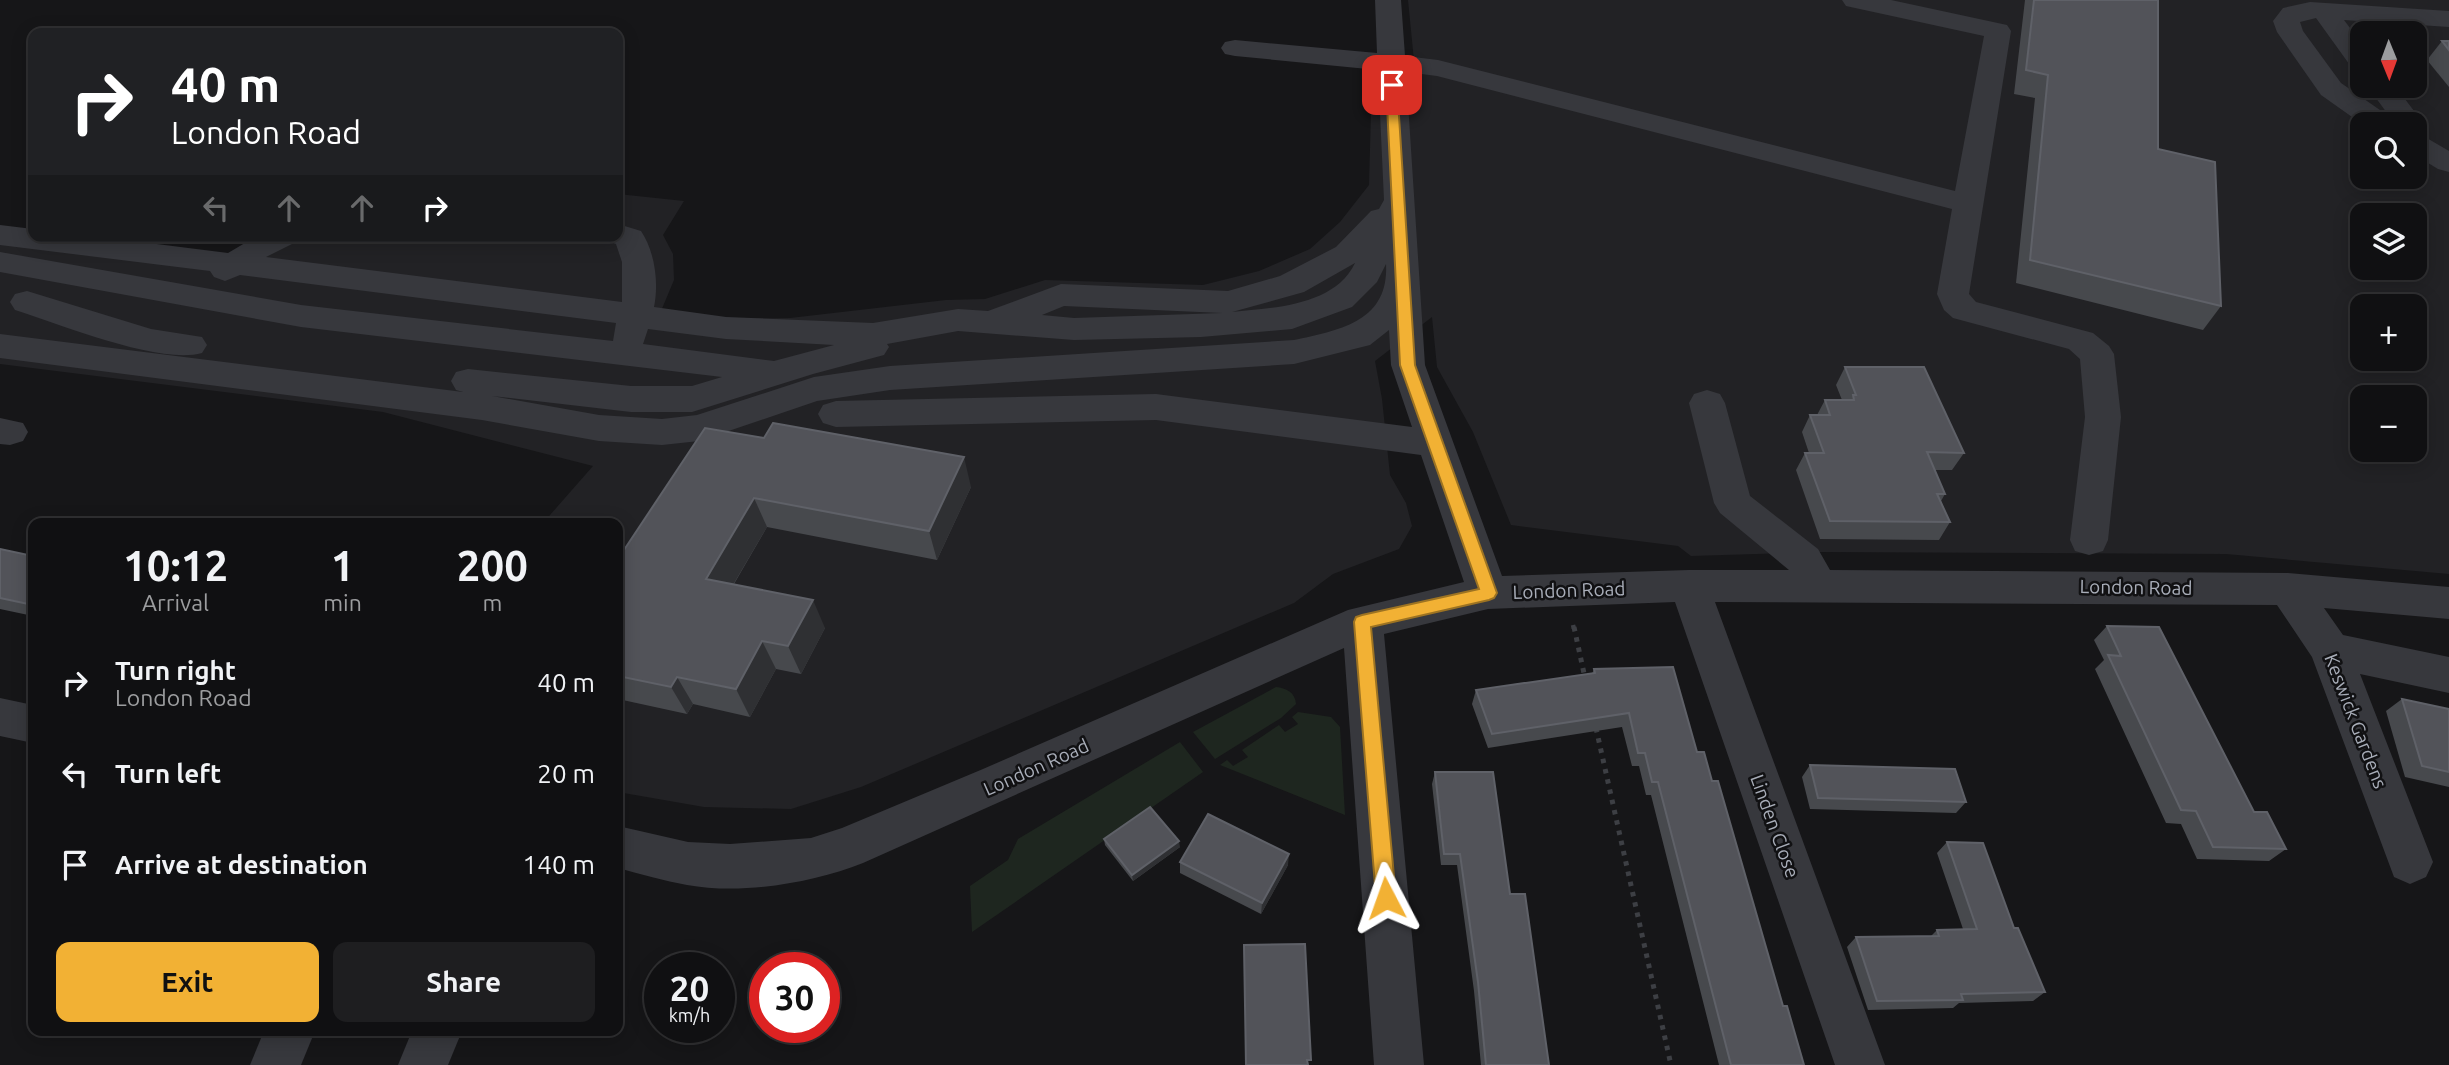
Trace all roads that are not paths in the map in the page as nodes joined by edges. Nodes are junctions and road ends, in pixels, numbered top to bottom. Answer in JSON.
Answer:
{"nodes":[{"id":1,"x":1388,"y":0,"type":"edge"},
{"id":2,"x":1855,"y":0,"type":"edge"},
{"id":3,"x":2312,"y":11,"type":"junction"},
{"id":4,"x":2443,"y":25,"type":"edge"},
{"id":5,"x":2350,"y":50,"type":"edge"},
{"id":6,"x":1390,"y":55,"type":"junction"},
{"id":7,"x":2390,"y":98,"type":"edge"},
{"id":8,"x":2375,"y":112,"type":"edge"},
{"id":9,"x":2401,"y":112,"type":"edge"},
{"id":10,"x":1398,"y":202,"type":"junction"},
{"id":11,"x":1968,"y":204,"type":"junction"},
{"id":12,"x":0,"y":235,"type":"edge"},
{"id":13,"x":623,"y":235,"type":"edge"},
{"id":14,"x":28,"y":239,"type":"edge"},
{"id":15,"x":54,"y":242,"type":"edge"},
{"id":16,"x":273,"y":242,"type":"edge"},
{"id":17,"x":0,"y":262,"type":"edge"},
{"id":18,"x":228,"y":268,"type":"junction"},
{"id":19,"x":1403,"y":282,"type":"junction"},
{"id":20,"x":178,"y":295,"type":"junction"},
{"id":21,"x":9,"y":306,"type":"edge"},
{"id":22,"x":134,"y":314,"type":"junction"},
{"id":23,"x":974,"y":321,"type":"junction"},
{"id":24,"x":92,"y":322,"type":"junction"},
{"id":25,"x":0,"y":346,"type":"edge"},
{"id":26,"x":848,"y":353,"type":"junction"},
{"id":27,"x":636,"y":355,"type":"junction"},
{"id":28,"x":781,"y":385,"type":"junction"},
{"id":29,"x":1707,"y":403,"type":"dead end"},
{"id":30,"x":836,"y":414,"type":"dead end"},
{"id":31,"x":1436,"y":443,"type":"junction"},
{"id":32,"x":2089,"y":540,"type":"dead end"},
{"id":33,"x":1689,"y":586,"type":"junction"},
{"id":34,"x":1819,"y":586,"type":"junction"},
{"id":35,"x":2288,"y":589,"type":"junction"},
{"id":36,"x":1489,"y":593,"type":"junction"},
{"id":37,"x":2449,"y":603,"type":"edge"},
{"id":38,"x":1362,"y":622,"type":"junction"},
{"id":39,"x":2330,"y":650,"type":"junction"},
{"id":40,"x":2449,"y":675,"type":"edge"},
{"id":41,"x":0,"y":717,"type":"edge"},
{"id":42,"x":28,"y":723,"type":"edge"},
{"id":43,"x":623,"y":848,"type":"edge"},
{"id":44,"x":2410,"y":862,"type":"dead end"},
{"id":45,"x":288,"y":1036,"type":"edge"},
{"id":46,"x":435,"y":1036,"type":"edge"},
{"id":47,"x":275,"y":1065,"type":"edge"},
{"id":48,"x":424,"y":1065,"type":"edge"},
{"id":49,"x":1399,"y":1065,"type":"edge"},
{"id":50,"x":1860,"y":1065,"type":"edge"}],
"edges":[{"from":1,"to":6,"type":"street"},
{"from":2,"to":11,"type":"street"},
{"from":3,"to":4,"type":"street"},
{"from":3,"to":5,"type":"street"},
{"from":3,"to":8,"type":"street"},
{"from":6,"to":10,"type":"street"},
{"from":6,"to":11,"type":"street"},
{"from":7,"to":9,"type":"street"},
{"from":10,"to":19,"type":"street"},
{"from":10,"to":23,"type":"street"},
{"from":11,"to":32,"type":"street"},
{"from":12,"to":14,"type":"street"},
{"from":13,"to":27,"type":"street"},
{"from":15,"to":18,"type":"street"},
{"from":16,"to":18,"type":"street"},
{"from":17,"to":20,"type":"street"},
{"from":18,"to":20,"type":"street"},
{"from":18,"to":27,"type":"street"},
{"from":19,"to":28,"type":"street"},
{"from":19,"to":31,"type":"street"},
{"from":20,"to":22,"type":"street"},
{"from":20,"to":27,"type":"street"},
{"from":21,"to":22,"type":"street"},
{"from":21,"to":24,"type":"street"},
{"from":22,"to":24,"type":"street"},
{"from":22,"to":27,"type":"street"},
{"from":23,"to":26,"type":"street"},
{"from":23,"to":27,"type":"street"},
{"from":24,"to":27,"type":"street"},
{"from":25,"to":28,"type":"street"},
{"from":26,"to":27,"type":"street"},
{"from":26,"to":28,"type":"street"},
{"from":27,"to":28,"type":"street"},
{"from":27,"to":28,"type":"street"},
{"from":27,"to":28,"type":"street"},
{"from":29,"to":34,"type":"street"},
{"from":30,"to":31,"type":"street"},
{"from":31,"to":36,"type":"street"},
{"from":33,"to":34,"type":"street","name":"London Road"},
{"from":33,"to":36,"type":"street","name":"London Road"},
{"from":33,"to":50,"type":"street","name":"Linden Close"},
{"from":34,"to":35,"type":"street","name":"London Road"},
{"from":35,"to":37,"type":"street","name":"London Road"},
{"from":35,"to":39,"type":"street","name":"Keswick Gardens"},
{"from":36,"to":38,"type":"street","name":"London Road"},
{"from":38,"to":43,"type":"street","name":"London Road"},
{"from":38,"to":49,"type":"street"},
{"from":39,"to":40,"type":"street"},
{"from":39,"to":44,"type":"street","name":"Keswick Gardens"},
{"from":41,"to":42,"type":"street"},
{"from":45,"to":47,"type":"street"},
{"from":46,"to":48,"type":"street"}]}
